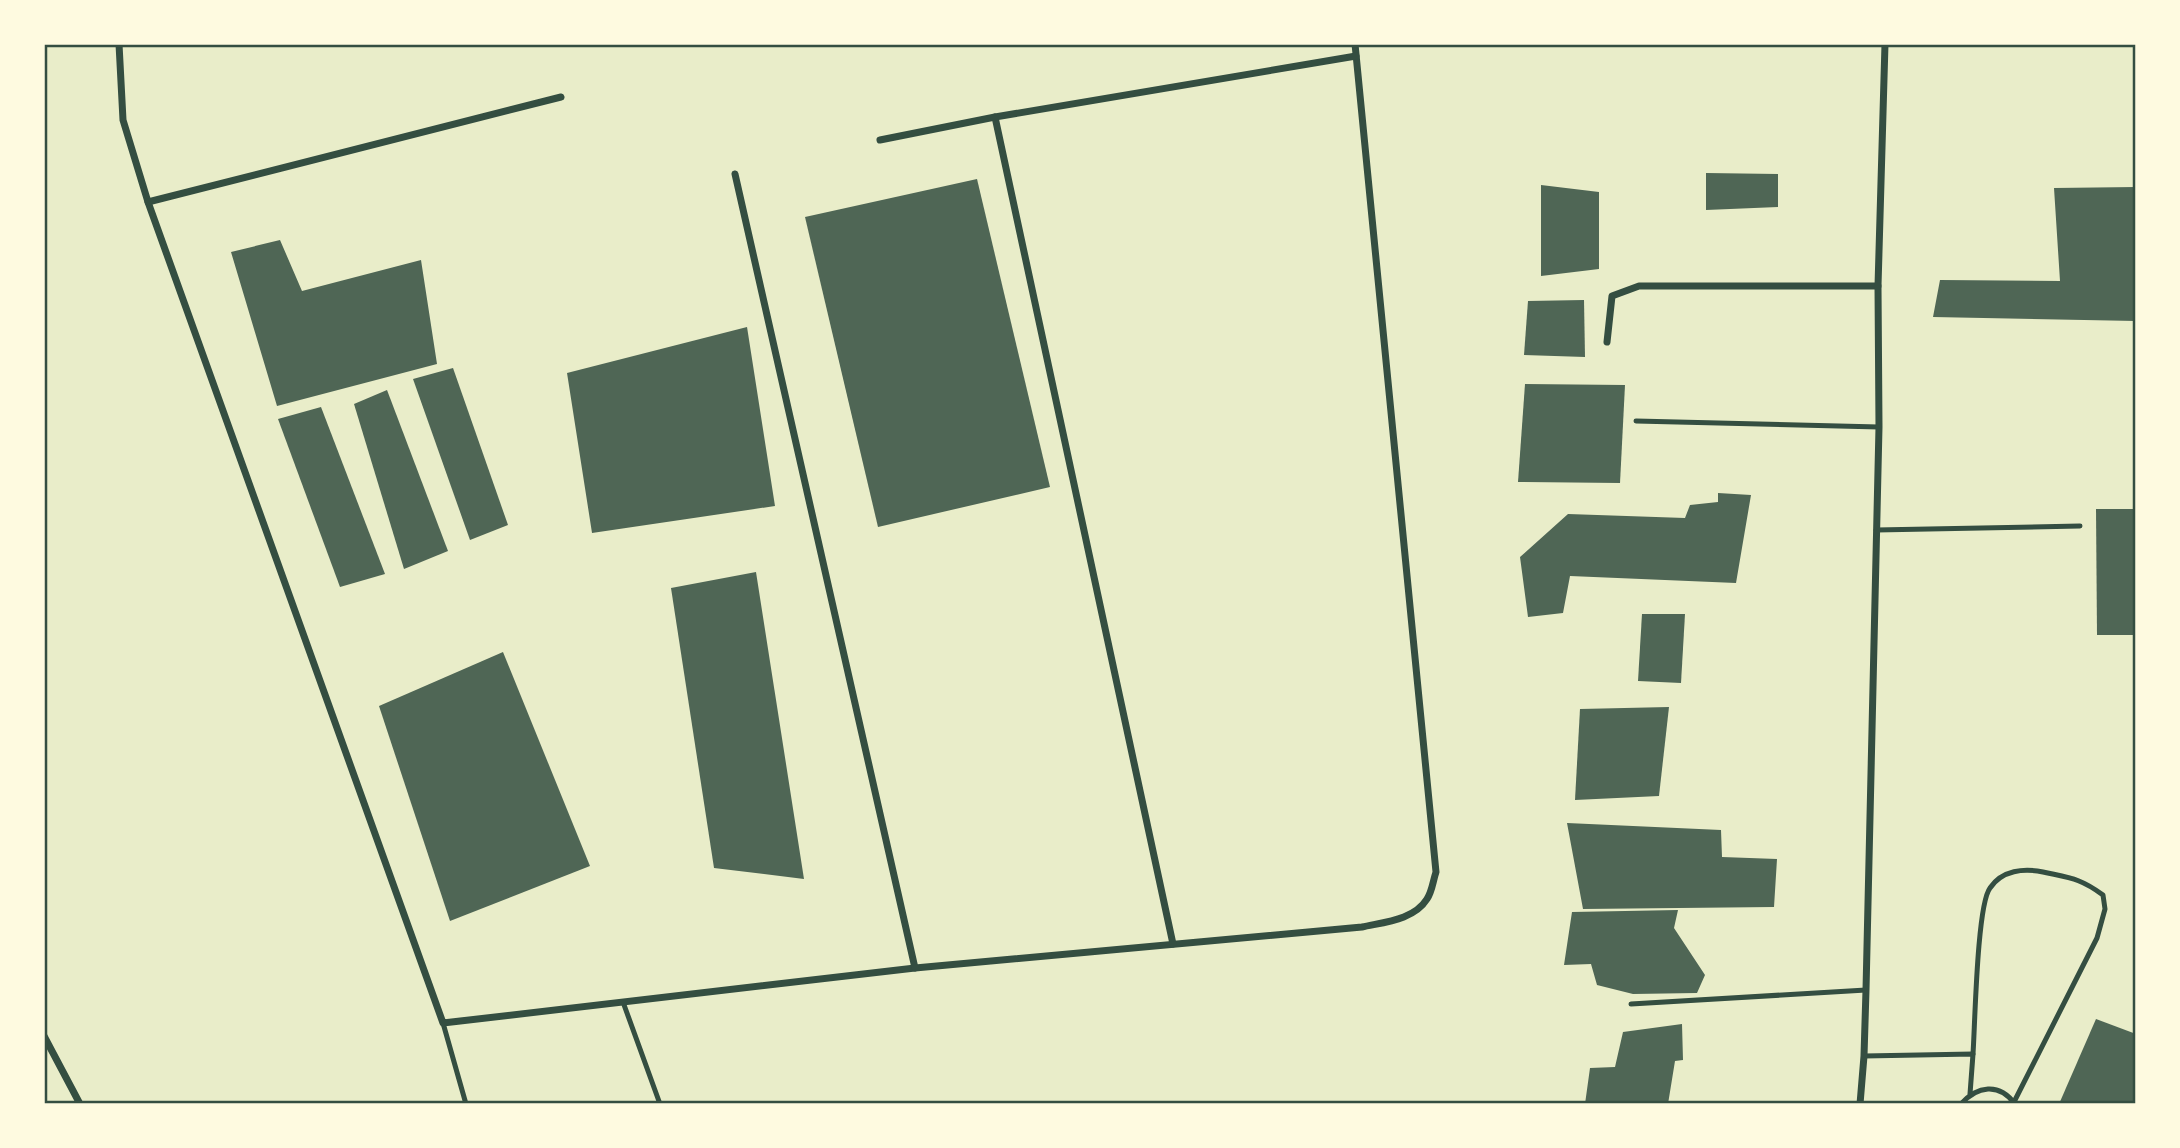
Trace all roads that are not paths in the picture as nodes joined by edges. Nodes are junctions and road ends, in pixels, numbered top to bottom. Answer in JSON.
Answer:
{"nodes":[{"id":1,"x":119,"y":44,"type":"edge"},
{"id":2,"x":1355,"y":44,"type":"edge"},
{"id":3,"x":1885,"y":44,"type":"edge"},
{"id":4,"x":1356,"y":56,"type":"junction"},
{"id":5,"x":561,"y":97,"type":"dead end"},
{"id":6,"x":995,"y":117,"type":"junction"},
{"id":7,"x":880,"y":140,"type":"dead end"},
{"id":8,"x":735,"y":174,"type":"dead end"},
{"id":9,"x":148,"y":202,"type":"junction"},
{"id":10,"x":1878,"y":286,"type":"junction"},
{"id":11,"x":1607,"y":342,"type":"dead end"},
{"id":12,"x":1636,"y":421,"type":"dead end"},
{"id":13,"x":1879,"y":427,"type":"junction"},
{"id":14,"x":2080,"y":526,"type":"dead end"},
{"id":15,"x":1876,"y":530,"type":"junction"},
{"id":16,"x":1173,"y":944,"type":"junction"},
{"id":17,"x":915,"y":968,"type":"junction"},
{"id":18,"x":1866,"y":990,"type":"junction"},
{"id":19,"x":623,"y":1002,"type":"junction"},
{"id":20,"x":1631,"y":1004,"type":"dead end"},
{"id":21,"x":443,"y":1023,"type":"junction"},
{"id":22,"x":44,"y":1036,"type":"edge"},
{"id":23,"x":1973,"y":1054,"type":"junction"},
{"id":24,"x":1864,"y":1056,"type":"junction"},
{"id":25,"x":1970,"y":1094,"type":"junction"},
{"id":26,"x":2014,"y":1103,"type":"edge"},
{"id":27,"x":80,"y":1104,"type":"edge"},
{"id":28,"x":466,"y":1104,"type":"edge"},
{"id":29,"x":660,"y":1104,"type":"edge"},
{"id":30,"x":1860,"y":1104,"type":"edge"},
{"id":31,"x":1961,"y":1104,"type":"edge"}],
"edges":[{"from":1,"to":9,"type":"street"},
{"from":2,"to":4,"type":"street"},
{"from":3,"to":10,"type":"street"},
{"from":4,"to":6,"type":"street"},
{"from":4,"to":16,"type":"street"},
{"from":5,"to":9,"type":"street"},
{"from":6,"to":7,"type":"street"},
{"from":6,"to":16,"type":"street"},
{"from":8,"to":17,"type":"street"},
{"from":9,"to":21,"type":"street"},
{"from":10,"to":11,"type":"street"},
{"from":10,"to":13,"type":"street"},
{"from":12,"to":13,"type":"lane"},
{"from":13,"to":15,"type":"street"},
{"from":14,"to":15,"type":"lane"},
{"from":15,"to":18,"type":"street"},
{"from":16,"to":17,"type":"street"},
{"from":17,"to":19,"type":"street"},
{"from":18,"to":20,"type":"lane"},
{"from":18,"to":24,"type":"street"},
{"from":19,"to":21,"type":"street"},
{"from":19,"to":29,"type":"lane"},
{"from":21,"to":28,"type":"lane"},
{"from":22,"to":27,"type":"street"},
{"from":23,"to":24,"type":"lane"},
{"from":23,"to":25,"type":"lane"},
{"from":23,"to":26,"type":"lane"},
{"from":24,"to":30,"type":"street"},
{"from":25,"to":26,"type":"lane"},
{"from":25,"to":31,"type":"lane"}]}
